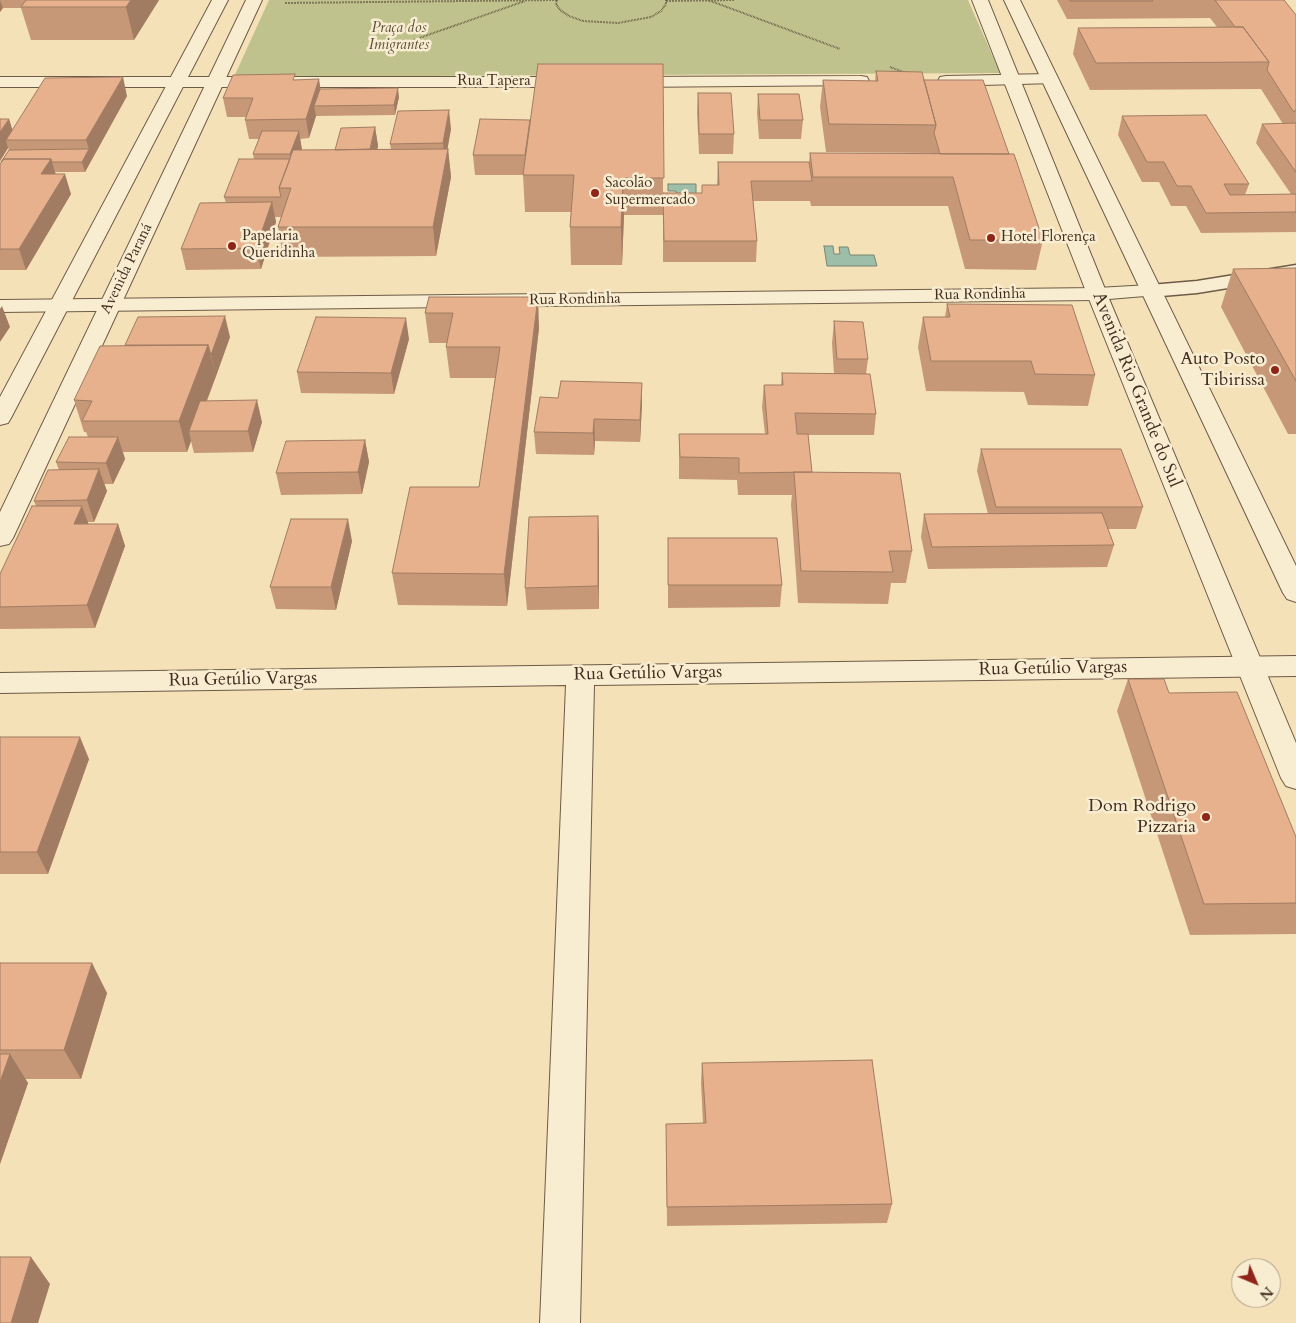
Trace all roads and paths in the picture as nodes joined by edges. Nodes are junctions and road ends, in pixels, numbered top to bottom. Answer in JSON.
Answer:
{"nodes":[{"id":1,"x":220,"y":0,"type":"edge"},
{"id":2,"x":528,"y":0,"type":"edge"},
{"id":3,"x":557,"y":0,"type":"edge"},
{"id":4,"x":666,"y":0,"type":"edge"},
{"id":5,"x":708,"y":0,"type":"edge"},
{"id":6,"x":734,"y":0,"type":"edge"},
{"id":7,"x":980,"y":0,"type":"edge"},
{"id":8,"x":1012,"y":0,"type":"edge"},
{"id":9,"x":253,"y":2,"type":"edge"},
{"id":10,"x":845,"y":51,"type":"dead end"},
{"id":11,"x":379,"y":53,"type":"dead end"},
{"id":12,"x":888,"y":67,"type":"dead end"},
{"id":13,"x":1049,"y":79,"type":"junction"},
{"id":14,"x":1013,"y":80,"type":"junction"},
{"id":15,"x":874,"y":81,"type":"edge"},
{"id":16,"x":931,"y":81,"type":"joint"},
{"id":17,"x":0,"y":82,"type":"edge"},
{"id":18,"x":176,"y":82,"type":"junction"},
{"id":19,"x":216,"y":82,"type":"junction"},
{"id":20,"x":590,"y":82,"type":"edge"},
{"id":21,"x":610,"y":82,"type":"edge"},
{"id":22,"x":1296,"y":271,"type":"edge"},
{"id":23,"x":1150,"y":291,"type":"junction"},
{"id":24,"x":1097,"y":294,"type":"junction"},
{"id":25,"x":59,"y":305,"type":"junction"},
{"id":26,"x":109,"y":305,"type":"junction"},
{"id":27,"x":0,"y":306,"type":"edge"},
{"id":28,"x":0,"y":418,"type":"edge"},
{"id":29,"x":0,"y":538,"type":"edge"},
{"id":30,"x":1296,"y":593,"type":"edge"},
{"id":31,"x":1296,"y":666,"type":"edge"},
{"id":32,"x":1249,"y":667,"type":"junction"},
{"id":33,"x":580,"y":675,"type":"junction"},
{"id":34,"x":0,"y":683,"type":"edge"},
{"id":35,"x":1296,"y":778,"type":"edge"},
{"id":36,"x":560,"y":1323,"type":"edge"}],
"edges":[{"from":1,"to":18,"type":"street"},
{"from":2,"to":3,"type":"path"},
{"from":2,"to":9,"type":"path"},
{"from":2,"to":11,"type":"path"},
{"from":3,"to":4,"type":"path"},
{"from":4,"to":5,"type":"path"},
{"from":5,"to":6,"type":"path"},
{"from":5,"to":10,"type":"path"},
{"from":7,"to":14,"type":"street","name":"Avenida Rio Grande do Sul"},
{"from":8,"to":13,"type":"street"},
{"from":9,"to":19,"type":"street","name":"Avenida Paraná"},
{"from":12,"to":16,"type":"path"},
{"from":13,"to":14,"type":"street"},
{"from":13,"to":23,"type":"street"},
{"from":14,"to":16,"type":"street"},
{"from":14,"to":24,"type":"street","name":"Avenida Rio Grande do Sul"},
{"from":15,"to":21,"type":"street"},
{"from":17,"to":18,"type":"street","name":"Rua Tapera"},
{"from":18,"to":19,"type":"street","name":"Rua Tapera"},
{"from":18,"to":25,"type":"street"},
{"from":19,"to":20,"type":"street","name":"Rua Tapera"},
{"from":19,"to":26,"type":"street","name":"Avenida Paraná"},
{"from":22,"to":23,"type":"lane"},
{"from":23,"to":24,"type":"street","name":"Rua Rondinha"},
{"from":23,"to":30,"type":"street"},
{"from":24,"to":26,"type":"street","name":"Rua Rondinha"},
{"from":24,"to":32,"type":"street","name":"Avenida Rio Grande do Sul"},
{"from":25,"to":26,"type":"street","name":"Rua Rondinha"},
{"from":25,"to":27,"type":"street","name":"Rua Rondinha"},
{"from":25,"to":28,"type":"street"},
{"from":26,"to":29,"type":"street","name":"Avenida Paraná"},
{"from":31,"to":32,"type":"street","name":"Rua Getúlio Vargas"},
{"from":32,"to":33,"type":"street","name":"Rua Getúlio Vargas"},
{"from":32,"to":35,"type":"street","name":"Avenida Rio Grande do Sul"},
{"from":33,"to":34,"type":"street","name":"Rua Getúlio Vargas"},
{"from":33,"to":36,"type":"street"}]}
